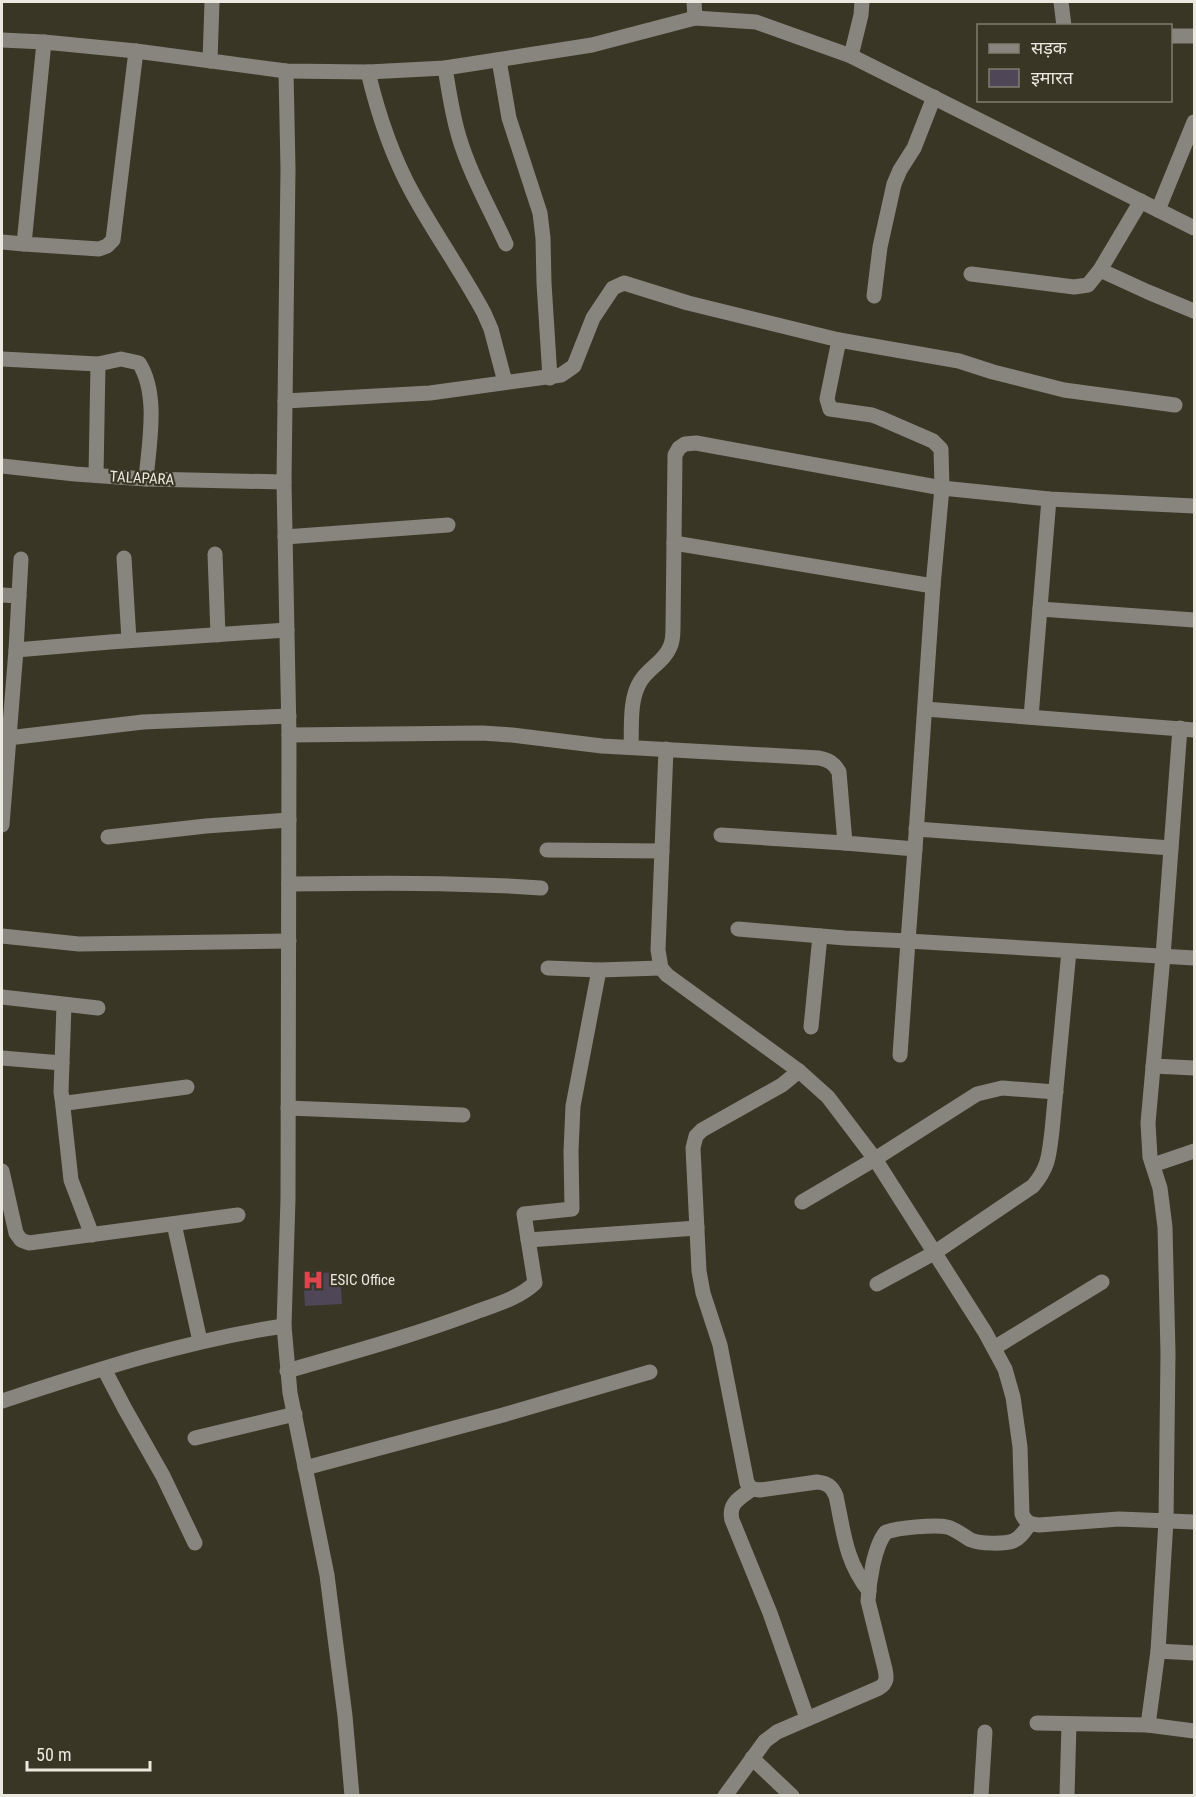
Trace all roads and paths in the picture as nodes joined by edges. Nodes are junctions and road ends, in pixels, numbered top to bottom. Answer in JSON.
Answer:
{"nodes":[{"id":1,"x":212,"y":2,"type":"edge"},
{"id":2,"x":694,"y":2,"type":"edge"},
{"id":3,"x":862,"y":2,"type":"edge"},
{"id":4,"x":1061,"y":2,"type":"edge"},
{"id":5,"x":695,"y":18,"type":"junction"},
{"id":6,"x":1064,"y":24,"type":"edge"},
{"id":7,"x":1172,"y":36,"type":"edge"},
{"id":8,"x":1194,"y":36,"type":"edge"},
{"id":9,"x":2,"y":40,"type":"edge"},
{"id":10,"x":44,"y":42,"type":"junction"},
{"id":11,"x":136,"y":51,"type":"junction"},
{"id":12,"x":850,"y":56,"type":"junction"},
{"id":13,"x":499,"y":60,"type":"junction"},
{"id":14,"x":210,"y":61,"type":"junction"},
{"id":15,"x":445,"y":68,"type":"junction"},
{"id":16,"x":286,"y":70,"type":"junction"},
{"id":17,"x":368,"y":72,"type":"junction"},
{"id":18,"x":933,"y":98,"type":"junction"},
{"id":19,"x":1194,"y":122,"type":"edge"},
{"id":20,"x":1141,"y":201,"type":"junction"},
{"id":21,"x":1158,"y":210,"type":"junction"},
{"id":22,"x":1194,"y":228,"type":"edge"},
{"id":23,"x":2,"y":242,"type":"edge"},
{"id":24,"x":24,"y":244,"type":"junction"},
{"id":25,"x":506,"y":244,"type":"dead end"},
{"id":26,"x":1100,"y":270,"type":"junction"},
{"id":27,"x":971,"y":274,"type":"dead end"},
{"id":28,"x":874,"y":296,"type":"dead end"},
{"id":29,"x":1194,"y":311,"type":"edge"},
{"id":30,"x":839,"y":340,"type":"junction"},
{"id":31,"x":2,"y":359,"type":"edge"},
{"id":32,"x":98,"y":364,"type":"junction"},
{"id":33,"x":550,"y":378,"type":"junction"},
{"id":34,"x":505,"y":382,"type":"junction"},
{"id":35,"x":285,"y":401,"type":"junction"},
{"id":36,"x":1175,"y":405,"type":"dead end"},
{"id":37,"x":2,"y":466,"type":"edge"},
{"id":38,"x":96,"y":475,"type":"junction"},
{"id":39,"x":146,"y":479,"type":"junction"},
{"id":40,"x":284,"y":482,"type":"junction"},
{"id":41,"x":942,"y":488,"type":"junction"},
{"id":42,"x":1049,"y":499,"type":"junction"},
{"id":43,"x":1194,"y":506,"type":"edge"},
{"id":44,"x":448,"y":525,"type":"dead end"},
{"id":45,"x":285,"y":537,"type":"junction"},
{"id":46,"x":674,"y":543,"type":"junction"},
{"id":47,"x":215,"y":554,"type":"dead end"},
{"id":48,"x":124,"y":558,"type":"dead end"},
{"id":49,"x":21,"y":559,"type":"dead end"},
{"id":50,"x":933,"y":586,"type":"junction"},
{"id":51,"x":2,"y":595,"type":"edge"},
{"id":52,"x":19,"y":596,"type":"junction"},
{"id":53,"x":1040,"y":609,"type":"junction"},
{"id":54,"x":1194,"y":620,"type":"edge"},
{"id":55,"x":287,"y":630,"type":"junction"},
{"id":56,"x":218,"y":635,"type":"junction"},
{"id":57,"x":129,"y":640,"type":"junction"},
{"id":58,"x":16,"y":650,"type":"junction"},
{"id":59,"x":925,"y":709,"type":"junction"},
{"id":60,"x":289,"y":716,"type":"junction"},
{"id":61,"x":1031,"y":717,"type":"junction"},
{"id":62,"x":1187,"y":729,"type":"edge"},
{"id":63,"x":289,"y":735,"type":"junction"},
{"id":64,"x":8,"y":738,"type":"junction"},
{"id":65,"x":631,"y":747,"type":"junction"},
{"id":66,"x":666,"y":749,"type":"junction"},
{"id":67,"x":289,"y":820,"type":"junction"},
{"id":68,"x":2,"y":825,"type":"edge"},
{"id":69,"x":916,"y":829,"type":"junction"},
{"id":70,"x":721,"y":835,"type":"dead end"},
{"id":71,"x":108,"y":837,"type":"dead end"},
{"id":72,"x":845,"y":843,"type":"junction"},
{"id":73,"x":1171,"y":848,"type":"junction"},
{"id":74,"x":915,"y":849,"type":"junction"},
{"id":75,"x":547,"y":850,"type":"dead end"},
{"id":76,"x":662,"y":850,"type":"junction"},
{"id":77,"x":289,"y":884,"type":"junction"},
{"id":78,"x":541,"y":888,"type":"dead end"},
{"id":79,"x":738,"y":929,"type":"dead end"},
{"id":80,"x":2,"y":936,"type":"edge"},
{"id":81,"x":820,"y":936,"type":"junction"},
{"id":82,"x":289,"y":941,"type":"junction"},
{"id":83,"x":908,"y":941,"type":"junction"},
{"id":84,"x":1069,"y":951,"type":"junction"},
{"id":85,"x":1163,"y":956,"type":"junction"},
{"id":86,"x":1194,"y":958,"type":"edge"},
{"id":87,"x":548,"y":968,"type":"dead end"},
{"id":88,"x":661,"y":968,"type":"junction"},
{"id":89,"x":599,"y":970,"type":"junction"},
{"id":90,"x":2,"y":997,"type":"edge"},
{"id":91,"x":64,"y":1005,"type":"junction"},
{"id":92,"x":98,"y":1008,"type":"dead end"},
{"id":93,"x":811,"y":1027,"type":"dead end"},
{"id":94,"x":900,"y":1055,"type":"dead end"},
{"id":95,"x":2,"y":1058,"type":"edge"},
{"id":96,"x":62,"y":1063,"type":"junction"},
{"id":97,"x":1154,"y":1066,"type":"junction"},
{"id":98,"x":1194,"y":1068,"type":"edge"},
{"id":99,"x":799,"y":1071,"type":"junction"},
{"id":100,"x":186,"y":1087,"type":"dead end"},
{"id":101,"x":1056,"y":1092,"type":"junction"},
{"id":102,"x":62,"y":1098,"type":"junction"},
{"id":103,"x":288,"y":1108,"type":"junction"},
{"id":104,"x":464,"y":1115,"type":"dead end"},
{"id":105,"x":1194,"y":1150,"type":"edge"},
{"id":106,"x":875,"y":1159,"type":"junction"},
{"id":107,"x":1154,"y":1165,"type":"junction"},
{"id":108,"x":2,"y":1171,"type":"edge"},
{"id":109,"x":802,"y":1202,"type":"dead end"},
{"id":110,"x":238,"y":1215,"type":"dead end"},
{"id":111,"x":174,"y":1224,"type":"junction"},
{"id":112,"x":697,"y":1228,"type":"junction"},
{"id":113,"x":92,"y":1235,"type":"junction"},
{"id":114,"x":528,"y":1240,"type":"junction"},
{"id":115,"x":934,"y":1253,"type":"junction"},
{"id":116,"x":1102,"y":1281,"type":"dead end"},
{"id":117,"x":877,"y":1284,"type":"dead end"},
{"id":118,"x":284,"y":1326,"type":"junction"},
{"id":119,"x":200,"y":1341,"type":"junction"},
{"id":120,"x":994,"y":1348,"type":"junction"},
{"id":121,"x":104,"y":1369,"type":"junction"},
{"id":122,"x":287,"y":1371,"type":"junction"},
{"id":123,"x":650,"y":1372,"type":"dead end"},
{"id":124,"x":2,"y":1401,"type":"edge"},
{"id":125,"x":295,"y":1414,"type":"junction"},
{"id":126,"x":195,"y":1438,"type":"dead end"},
{"id":127,"x":305,"y":1468,"type":"junction"},
{"id":128,"x":752,"y":1489,"type":"junction"},
{"id":129,"x":1166,"y":1521,"type":"junction"},
{"id":130,"x":1194,"y":1522,"type":"edge"},
{"id":131,"x":1030,"y":1524,"type":"junction"},
{"id":132,"x":195,"y":1543,"type":"dead end"},
{"id":133,"x":869,"y":1591,"type":"junction"},
{"id":134,"x":1158,"y":1651,"type":"junction"},
{"id":135,"x":1194,"y":1653,"type":"edge"},
{"id":136,"x":807,"y":1718,"type":"junction"},
{"id":137,"x":1037,"y":1723,"type":"dead end"},
{"id":138,"x":1069,"y":1724,"type":"junction"},
{"id":139,"x":1148,"y":1725,"type":"junction"},
{"id":140,"x":1194,"y":1731,"type":"edge"},
{"id":141,"x":985,"y":1732,"type":"dead end"},
{"id":142,"x":752,"y":1758,"type":"junction"},
{"id":143,"x":352,"y":1796,"type":"edge"},
{"id":144,"x":725,"y":1796,"type":"edge"},
{"id":145,"x":792,"y":1796,"type":"edge"},
{"id":146,"x":981,"y":1796,"type":"edge"},
{"id":147,"x":1067,"y":1796,"type":"edge"}],
"edges":[{"from":1,"to":14,"type":"street"},
{"from":2,"to":5,"type":"street"},
{"from":3,"to":12,"type":"street"},
{"from":4,"to":6,"type":"street"},
{"from":5,"to":12,"type":"street"},
{"from":5,"to":13,"type":"street"},
{"from":7,"to":8,"type":"street"},
{"from":9,"to":10,"type":"street"},
{"from":10,"to":11,"type":"street"},
{"from":10,"to":24,"type":"street"},
{"from":11,"to":14,"type":"street"},
{"from":11,"to":24,"type":"street"},
{"from":12,"to":18,"type":"street"},
{"from":13,"to":15,"type":"street"},
{"from":13,"to":33,"type":"street"},
{"from":14,"to":16,"type":"street"},
{"from":15,"to":17,"type":"street"},
{"from":15,"to":25,"type":"street"},
{"from":16,"to":17,"type":"street"},
{"from":16,"to":35,"type":"street"},
{"from":17,"to":34,"type":"street"},
{"from":18,"to":20,"type":"street"},
{"from":18,"to":28,"type":"street"},
{"from":19,"to":21,"type":"street"},
{"from":20,"to":21,"type":"street"},
{"from":20,"to":26,"type":"street"},
{"from":21,"to":22,"type":"street"},
{"from":23,"to":24,"type":"street"},
{"from":26,"to":27,"type":"street"},
{"from":26,"to":29,"type":"street"},
{"from":30,"to":33,"type":"street"},
{"from":30,"to":36,"type":"street"},
{"from":30,"to":41,"type":"street"},
{"from":31,"to":32,"type":"street"},
{"from":32,"to":38,"type":"street"},
{"from":32,"to":39,"type":"street"},
{"from":33,"to":34,"type":"street"},
{"from":34,"to":35,"type":"street"},
{"from":35,"to":40,"type":"street"},
{"from":37,"to":38,"type":"street","name":"TALAPARA"},
{"from":38,"to":39,"type":"street","name":"TALAPARA"},
{"from":39,"to":40,"type":"street","name":"TALAPARA"},
{"from":40,"to":45,"type":"street"},
{"from":41,"to":42,"type":"street"},
{"from":41,"to":46,"type":"street"},
{"from":41,"to":50,"type":"street"},
{"from":42,"to":43,"type":"street"},
{"from":42,"to":53,"type":"street"},
{"from":44,"to":45,"type":"street"},
{"from":45,"to":55,"type":"street"},
{"from":46,"to":50,"type":"street"},
{"from":46,"to":65,"type":"street"},
{"from":47,"to":56,"type":"street"},
{"from":48,"to":57,"type":"street"},
{"from":49,"to":52,"type":"street"},
{"from":50,"to":59,"type":"street"},
{"from":51,"to":52,"type":"street"},
{"from":52,"to":58,"type":"street"},
{"from":53,"to":54,"type":"street"},
{"from":53,"to":61,"type":"street"},
{"from":55,"to":56,"type":"street"},
{"from":55,"to":60,"type":"street"},
{"from":56,"to":57,"type":"street"},
{"from":57,"to":58,"type":"street"},
{"from":58,"to":64,"type":"street"},
{"from":59,"to":61,"type":"street"},
{"from":59,"to":69,"type":"street"},
{"from":60,"to":63,"type":"street"},
{"from":60,"to":64,"type":"street"},
{"from":61,"to":62,"type":"street"},
{"from":62,"to":73,"type":"street"},
{"from":63,"to":65,"type":"street"},
{"from":63,"to":67,"type":"street"},
{"from":64,"to":68,"type":"street"},
{"from":65,"to":66,"type":"street"},
{"from":66,"to":72,"type":"street"},
{"from":66,"to":76,"type":"street"},
{"from":67,"to":71,"type":"street"},
{"from":67,"to":77,"type":"street"},
{"from":69,"to":73,"type":"street"},
{"from":69,"to":74,"type":"street"},
{"from":70,"to":72,"type":"street"},
{"from":72,"to":74,"type":"street"},
{"from":73,"to":85,"type":"street"},
{"from":74,"to":83,"type":"street"},
{"from":75,"to":76,"type":"street"},
{"from":76,"to":88,"type":"street"},
{"from":77,"to":78,"type":"street"},
{"from":77,"to":82,"type":"street"},
{"from":79,"to":81,"type":"street"},
{"from":80,"to":82,"type":"street"},
{"from":81,"to":83,"type":"street"},
{"from":81,"to":93,"type":"street"},
{"from":82,"to":103,"type":"street"},
{"from":83,"to":84,"type":"street"},
{"from":83,"to":94,"type":"street"},
{"from":84,"to":85,"type":"street"},
{"from":84,"to":101,"type":"street"},
{"from":85,"to":86,"type":"street"},
{"from":85,"to":97,"type":"street"},
{"from":87,"to":89,"type":"street"},
{"from":88,"to":89,"type":"street"},
{"from":88,"to":99,"type":"street"},
{"from":89,"to":114,"type":"street"},
{"from":90,"to":91,"type":"street"},
{"from":91,"to":92,"type":"street"},
{"from":91,"to":96,"type":"street"},
{"from":95,"to":96,"type":"street"},
{"from":96,"to":102,"type":"street"},
{"from":97,"to":98,"type":"street"},
{"from":97,"to":107,"type":"street"},
{"from":99,"to":106,"type":"street"},
{"from":99,"to":112,"type":"street"},
{"from":100,"to":102,"type":"street"},
{"from":101,"to":106,"type":"street"},
{"from":101,"to":115,"type":"street"},
{"from":102,"to":113,"type":"street"},
{"from":103,"to":104,"type":"street"},
{"from":103,"to":118,"type":"street"},
{"from":105,"to":107,"type":"street"},
{"from":106,"to":109,"type":"street"},
{"from":106,"to":115,"type":"street"},
{"from":107,"to":129,"type":"street"},
{"from":108,"to":113,"type":"street"},
{"from":110,"to":111,"type":"street"},
{"from":111,"to":113,"type":"street"},
{"from":111,"to":119,"type":"street"},
{"from":112,"to":114,"type":"street"},
{"from":112,"to":128,"type":"street"},
{"from":114,"to":122,"type":"street"},
{"from":115,"to":117,"type":"street"},
{"from":115,"to":120,"type":"street"},
{"from":116,"to":120,"type":"street"},
{"from":118,"to":119,"type":"street"},
{"from":118,"to":122,"type":"street"},
{"from":119,"to":121,"type":"street"},
{"from":120,"to":131,"type":"street"},
{"from":121,"to":124,"type":"street"},
{"from":121,"to":132,"type":"street"},
{"from":122,"to":125,"type":"street"},
{"from":123,"to":127,"type":"street"},
{"from":125,"to":126,"type":"street"},
{"from":125,"to":127,"type":"street"},
{"from":127,"to":143,"type":"street"},
{"from":128,"to":133,"type":"street"},
{"from":128,"to":136,"type":"street"},
{"from":129,"to":130,"type":"street"},
{"from":129,"to":131,"type":"street"},
{"from":129,"to":134,"type":"street"},
{"from":131,"to":133,"type":"street"},
{"from":133,"to":136,"type":"street"},
{"from":134,"to":135,"type":"street"},
{"from":134,"to":139,"type":"street"},
{"from":136,"to":142,"type":"street"},
{"from":137,"to":138,"type":"street"},
{"from":138,"to":139,"type":"street"},
{"from":138,"to":147,"type":"street"},
{"from":139,"to":140,"type":"street"},
{"from":141,"to":146,"type":"street"},
{"from":142,"to":144,"type":"street"},
{"from":142,"to":145,"type":"street"}]}
